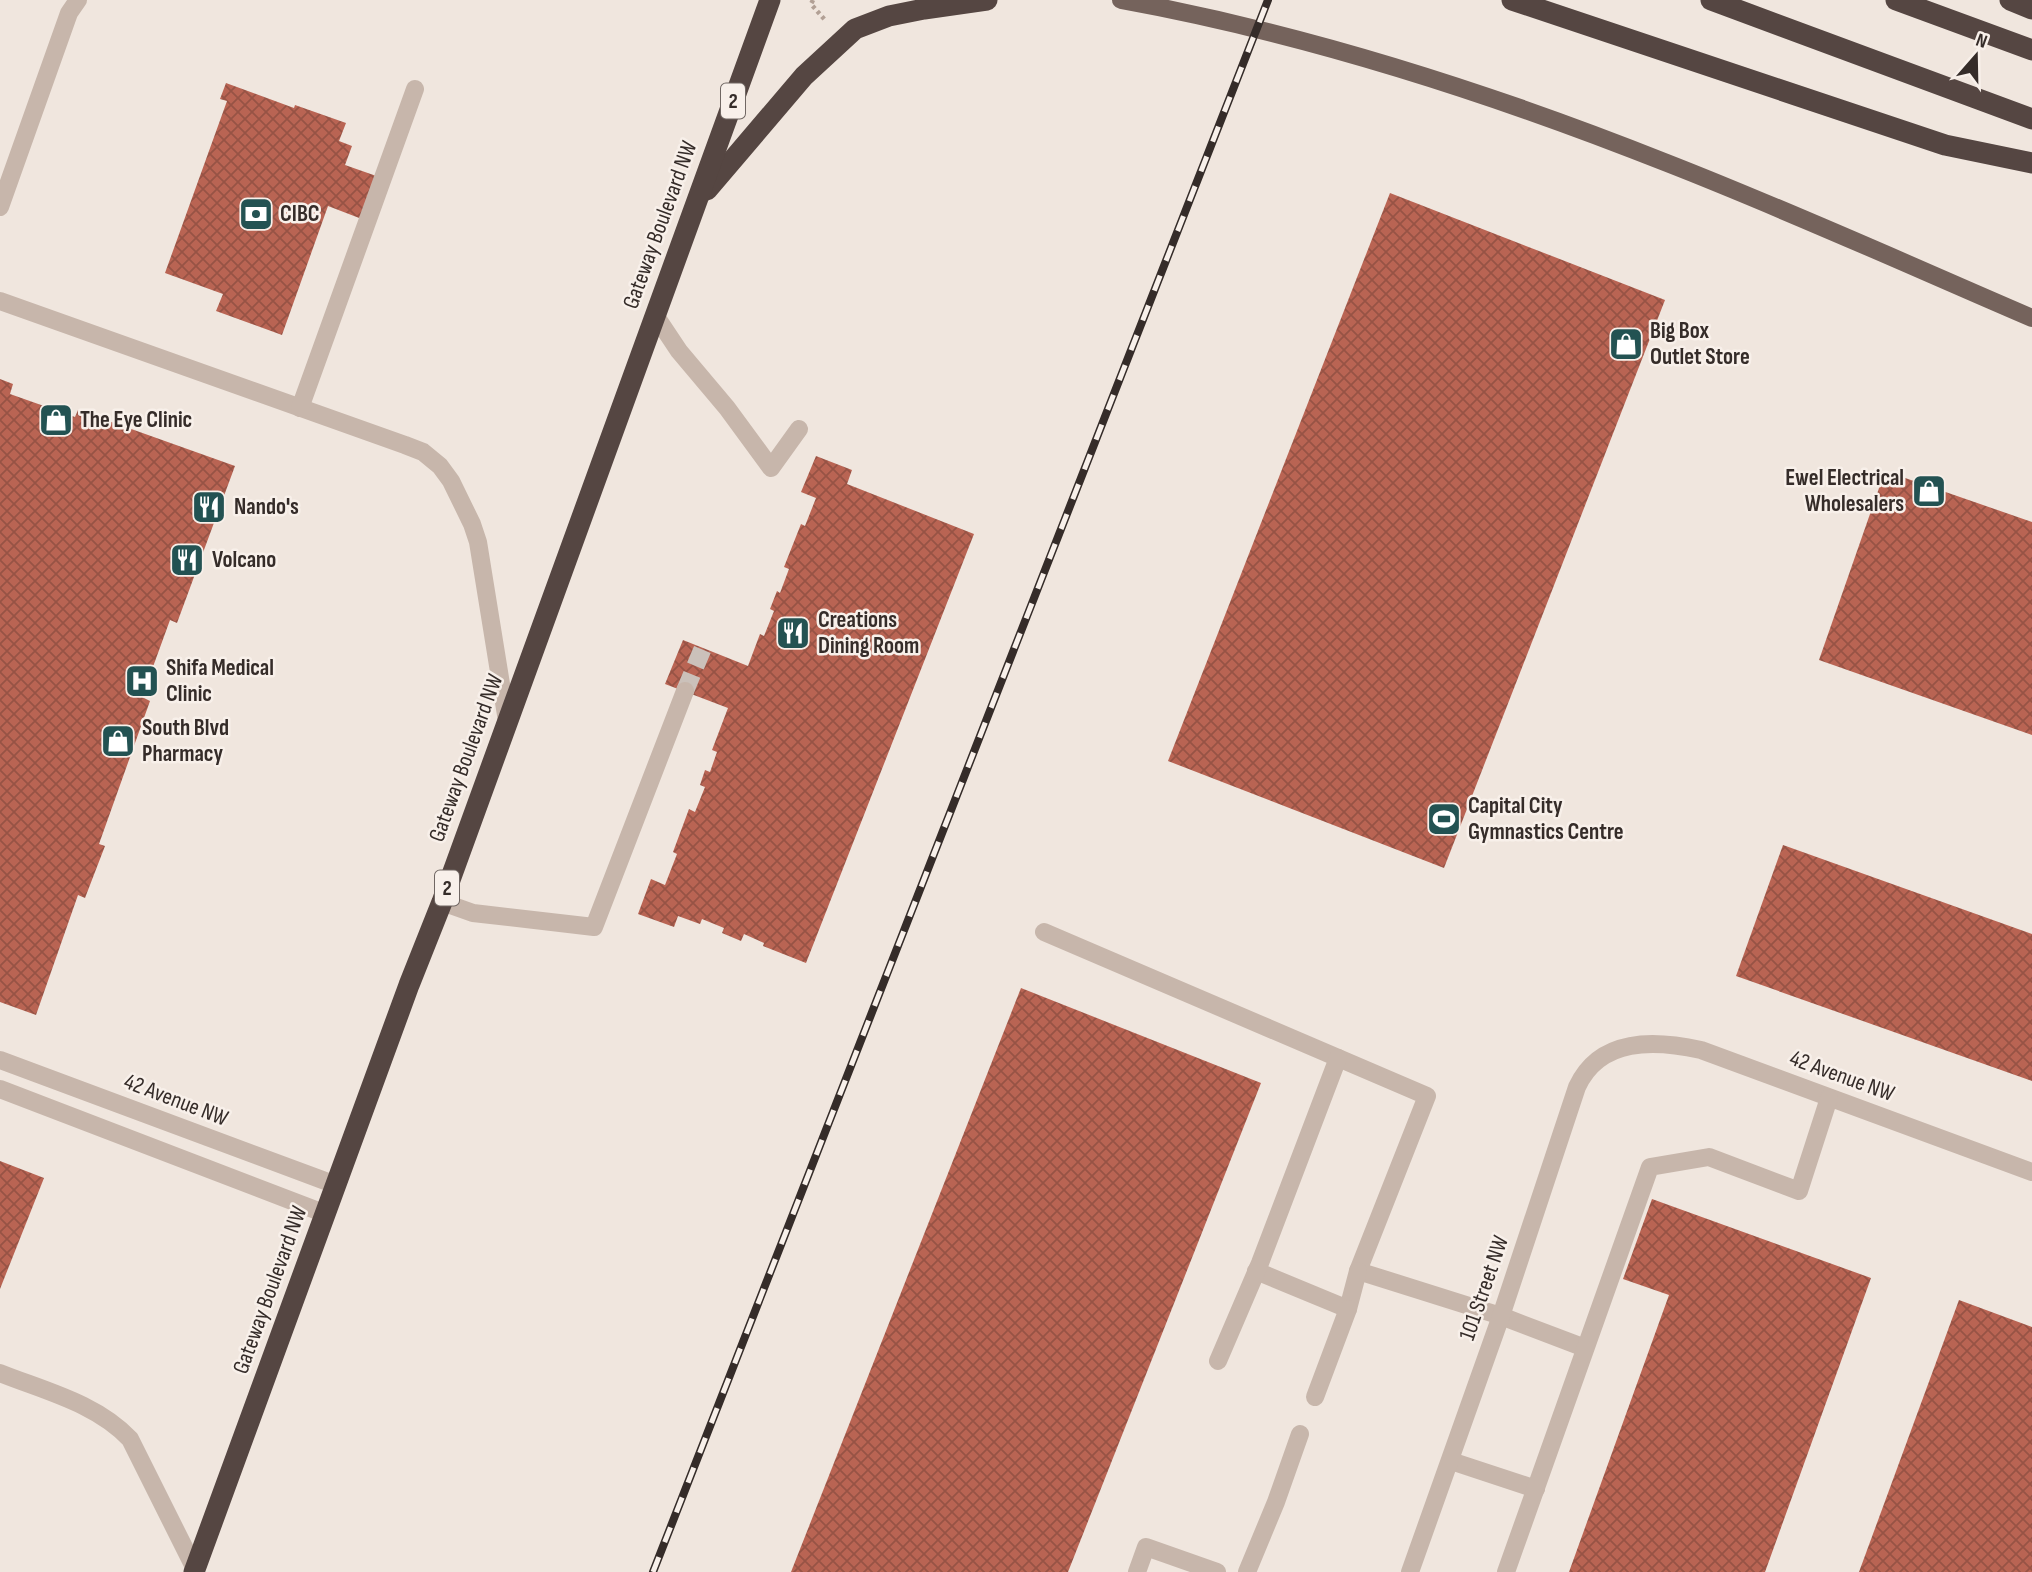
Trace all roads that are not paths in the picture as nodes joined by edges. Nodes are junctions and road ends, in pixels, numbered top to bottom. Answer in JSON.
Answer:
{"nodes":[{"id":1,"x":770,"y":0,"type":"edge"},
{"id":2,"x":987,"y":0,"type":"edge"},
{"id":3,"x":1121,"y":0,"type":"edge"},
{"id":4,"x":1512,"y":0,"type":"edge"},
{"id":5,"x":1711,"y":0,"type":"edge"},
{"id":6,"x":1896,"y":0,"type":"edge"},
{"id":7,"x":2010,"y":0,"type":"edge"},
{"id":8,"x":72,"y":4,"type":"edge"},
{"id":9,"x":2032,"y":9,"type":"edge"},
{"id":10,"x":2032,"y":50,"type":"edge"},
{"id":11,"x":415,"y":89,"type":"dead end"},
{"id":12,"x":2032,"y":119,"type":"edge"},
{"id":13,"x":2032,"y":163,"type":"edge"},
{"id":14,"x":696,"y":203,"type":"junction"},
{"id":15,"x":0,"y":207,"type":"edge"},
{"id":16,"x":0,"y":301,"type":"edge"},
{"id":17,"x":655,"y":315,"type":"junction"},
{"id":18,"x":2032,"y":318,"type":"edge"},
{"id":19,"x":300,"y":408,"type":"junction"},
{"id":20,"x":799,"y":429,"type":"dead end"},
{"id":21,"x":685,"y":691,"type":"tunnel mouth"},
{"id":22,"x":507,"y":721,"type":"junction"},
{"id":23,"x":442,"y":902,"type":"junction"},
{"id":24,"x":1044,"y":932,"type":"dead end"},
{"id":25,"x":1631,"y":1045,"type":"joint"},
{"id":26,"x":1338,"y":1058,"type":"junction"},
{"id":27,"x":0,"y":1060,"type":"edge"},
{"id":28,"x":0,"y":1089,"type":"edge"},
{"id":29,"x":1829,"y":1098,"type":"junction"},
{"id":30,"x":2032,"y":1171,"type":"edge"},
{"id":31,"x":336,"y":1185,"type":"junction"},
{"id":32,"x":326,"y":1213,"type":"junction"},
{"id":33,"x":1256,"y":1271,"type":"junction"},
{"id":34,"x":1359,"y":1271,"type":"junction"},
{"id":35,"x":1348,"y":1309,"type":"junction"},
{"id":36,"x":1501,"y":1316,"type":"junction"},
{"id":37,"x":1586,"y":1348,"type":"junction"},
{"id":38,"x":1218,"y":1361,"type":"dead end"},
{"id":39,"x":0,"y":1373,"type":"edge"},
{"id":40,"x":1315,"y":1398,"type":"dead end"},
{"id":41,"x":1300,"y":1434,"type":"dead end"},
{"id":42,"x":1451,"y":1461,"type":"junction"},
{"id":43,"x":1536,"y":1489,"type":"junction"},
{"id":44,"x":195,"y":1571,"type":"edge"},
{"id":45,"x":1137,"y":1572,"type":"edge"},
{"id":46,"x":1217,"y":1572,"type":"edge"},
{"id":47,"x":1247,"y":1572,"type":"edge"},
{"id":48,"x":1410,"y":1572,"type":"edge"},
{"id":49,"x":1506,"y":1572,"type":"edge"}],
"edges":[{"from":1,"to":14,"type":"highway","name":"Gateway Boulevard NW","number":"2"},
{"from":2,"to":14,"type":"highway"},
{"from":3,"to":18,"type":"main road"},
{"from":4,"to":13,"type":"highway"},
{"from":5,"to":12,"type":"highway"},
{"from":6,"to":10,"type":"highway"},
{"from":7,"to":9,"type":"highway"},
{"from":8,"to":15,"type":"street"},
{"from":11,"to":19,"type":"street"},
{"from":14,"to":17,"type":"highway","name":"Gateway Boulevard NW","number":"2"},
{"from":16,"to":19,"type":"street"},
{"from":17,"to":20,"type":"street"},
{"from":17,"to":22,"type":"highway","name":"Gateway Boulevard NW","number":"2"},
{"from":19,"to":22,"type":"street"},
{"from":21,"to":23,"type":"street"},
{"from":22,"to":23,"type":"highway","name":"Gateway Boulevard NW","number":"2"},
{"from":23,"to":31,"type":"highway","name":"Gateway Boulevard NW","number":"2"},
{"from":24,"to":26,"type":"street"},
{"from":25,"to":29,"type":"street","name":"42 Avenue NW"},
{"from":25,"to":36,"type":"street","name":"101 Street NW"},
{"from":26,"to":33,"type":"street"},
{"from":26,"to":34,"type":"street"},
{"from":27,"to":31,"type":"street","name":"42 Avenue NW"},
{"from":28,"to":32,"type":"street"},
{"from":29,"to":30,"type":"street","name":"42 Avenue NW"},
{"from":29,"to":37,"type":"street"},
{"from":31,"to":32,"type":"highway","name":"Gateway Boulevard NW","number":"2"},
{"from":32,"to":44,"type":"highway","name":"Gateway Boulevard NW","number":"2"},
{"from":33,"to":35,"type":"street"},
{"from":33,"to":38,"type":"street"},
{"from":34,"to":35,"type":"street"},
{"from":34,"to":36,"type":"street"},
{"from":35,"to":40,"type":"street"},
{"from":36,"to":37,"type":"street"},
{"from":36,"to":42,"type":"street","name":"101 Street NW"},
{"from":37,"to":43,"type":"street"},
{"from":39,"to":44,"type":"street"},
{"from":41,"to":47,"type":"street"},
{"from":42,"to":43,"type":"street"},
{"from":42,"to":48,"type":"street","name":"101 Street NW"},
{"from":43,"to":49,"type":"street"},
{"from":45,"to":46,"type":"street"}]}
